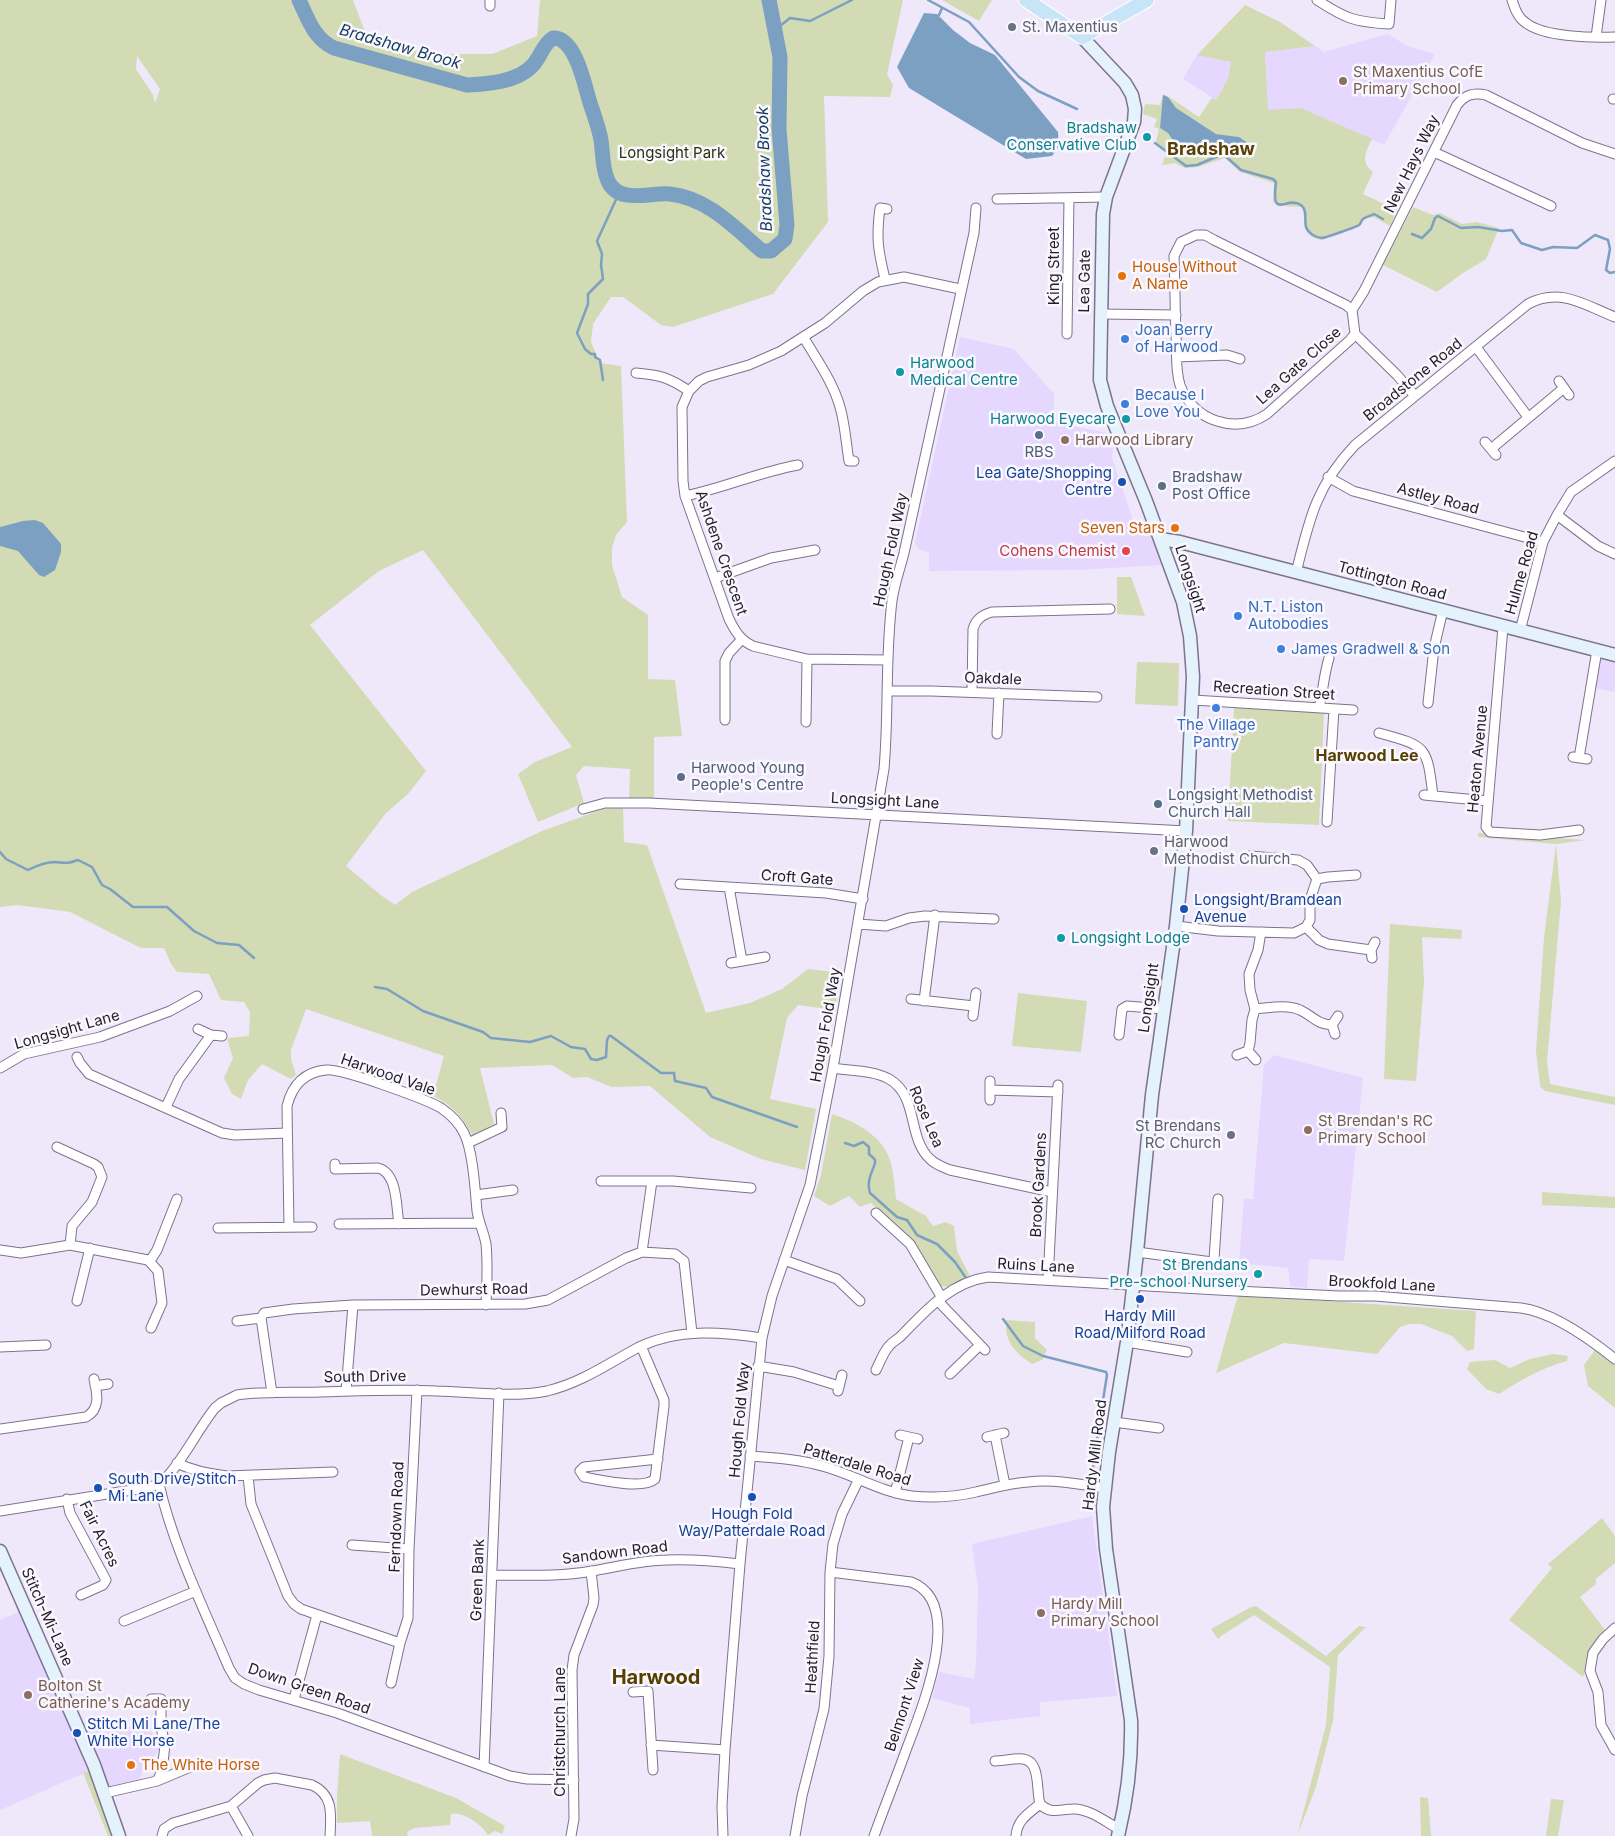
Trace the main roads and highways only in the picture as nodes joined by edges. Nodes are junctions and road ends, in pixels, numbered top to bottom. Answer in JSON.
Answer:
{"nodes":[{"id":1,"x":1026,"y":0,"type":"edge"},
{"id":2,"x":1147,"y":0,"type":"edge"},
{"id":3,"x":1082,"y":38,"type":"junction"},
{"id":4,"x":1160,"y":539,"type":"junction"},
{"id":5,"x":1615,"y":655,"type":"edge"},
{"id":6,"x":1133,"y":1286,"type":"joint"},
{"id":7,"x":0,"y":1551,"type":"edge"},
{"id":8,"x":1118,"y":1832,"type":"edge"},
{"id":9,"x":119,"y":1836,"type":"edge"}],
"edges":[{"from":1,"to":3,"type":"main road"},
{"from":2,"to":3,"type":"main road"},
{"from":3,"to":4,"type":"main road","name":"Lea Gate"},
{"from":4,"to":5,"type":"main road","name":"Tottington Road"},
{"from":4,"to":6,"type":"main road","name":"Longsight"},
{"from":6,"to":8,"type":"main road","name":"Hardy Mill Road"},
{"from":7,"to":9,"type":"main road","name":"Stitch-Mi-Lane"}]}
